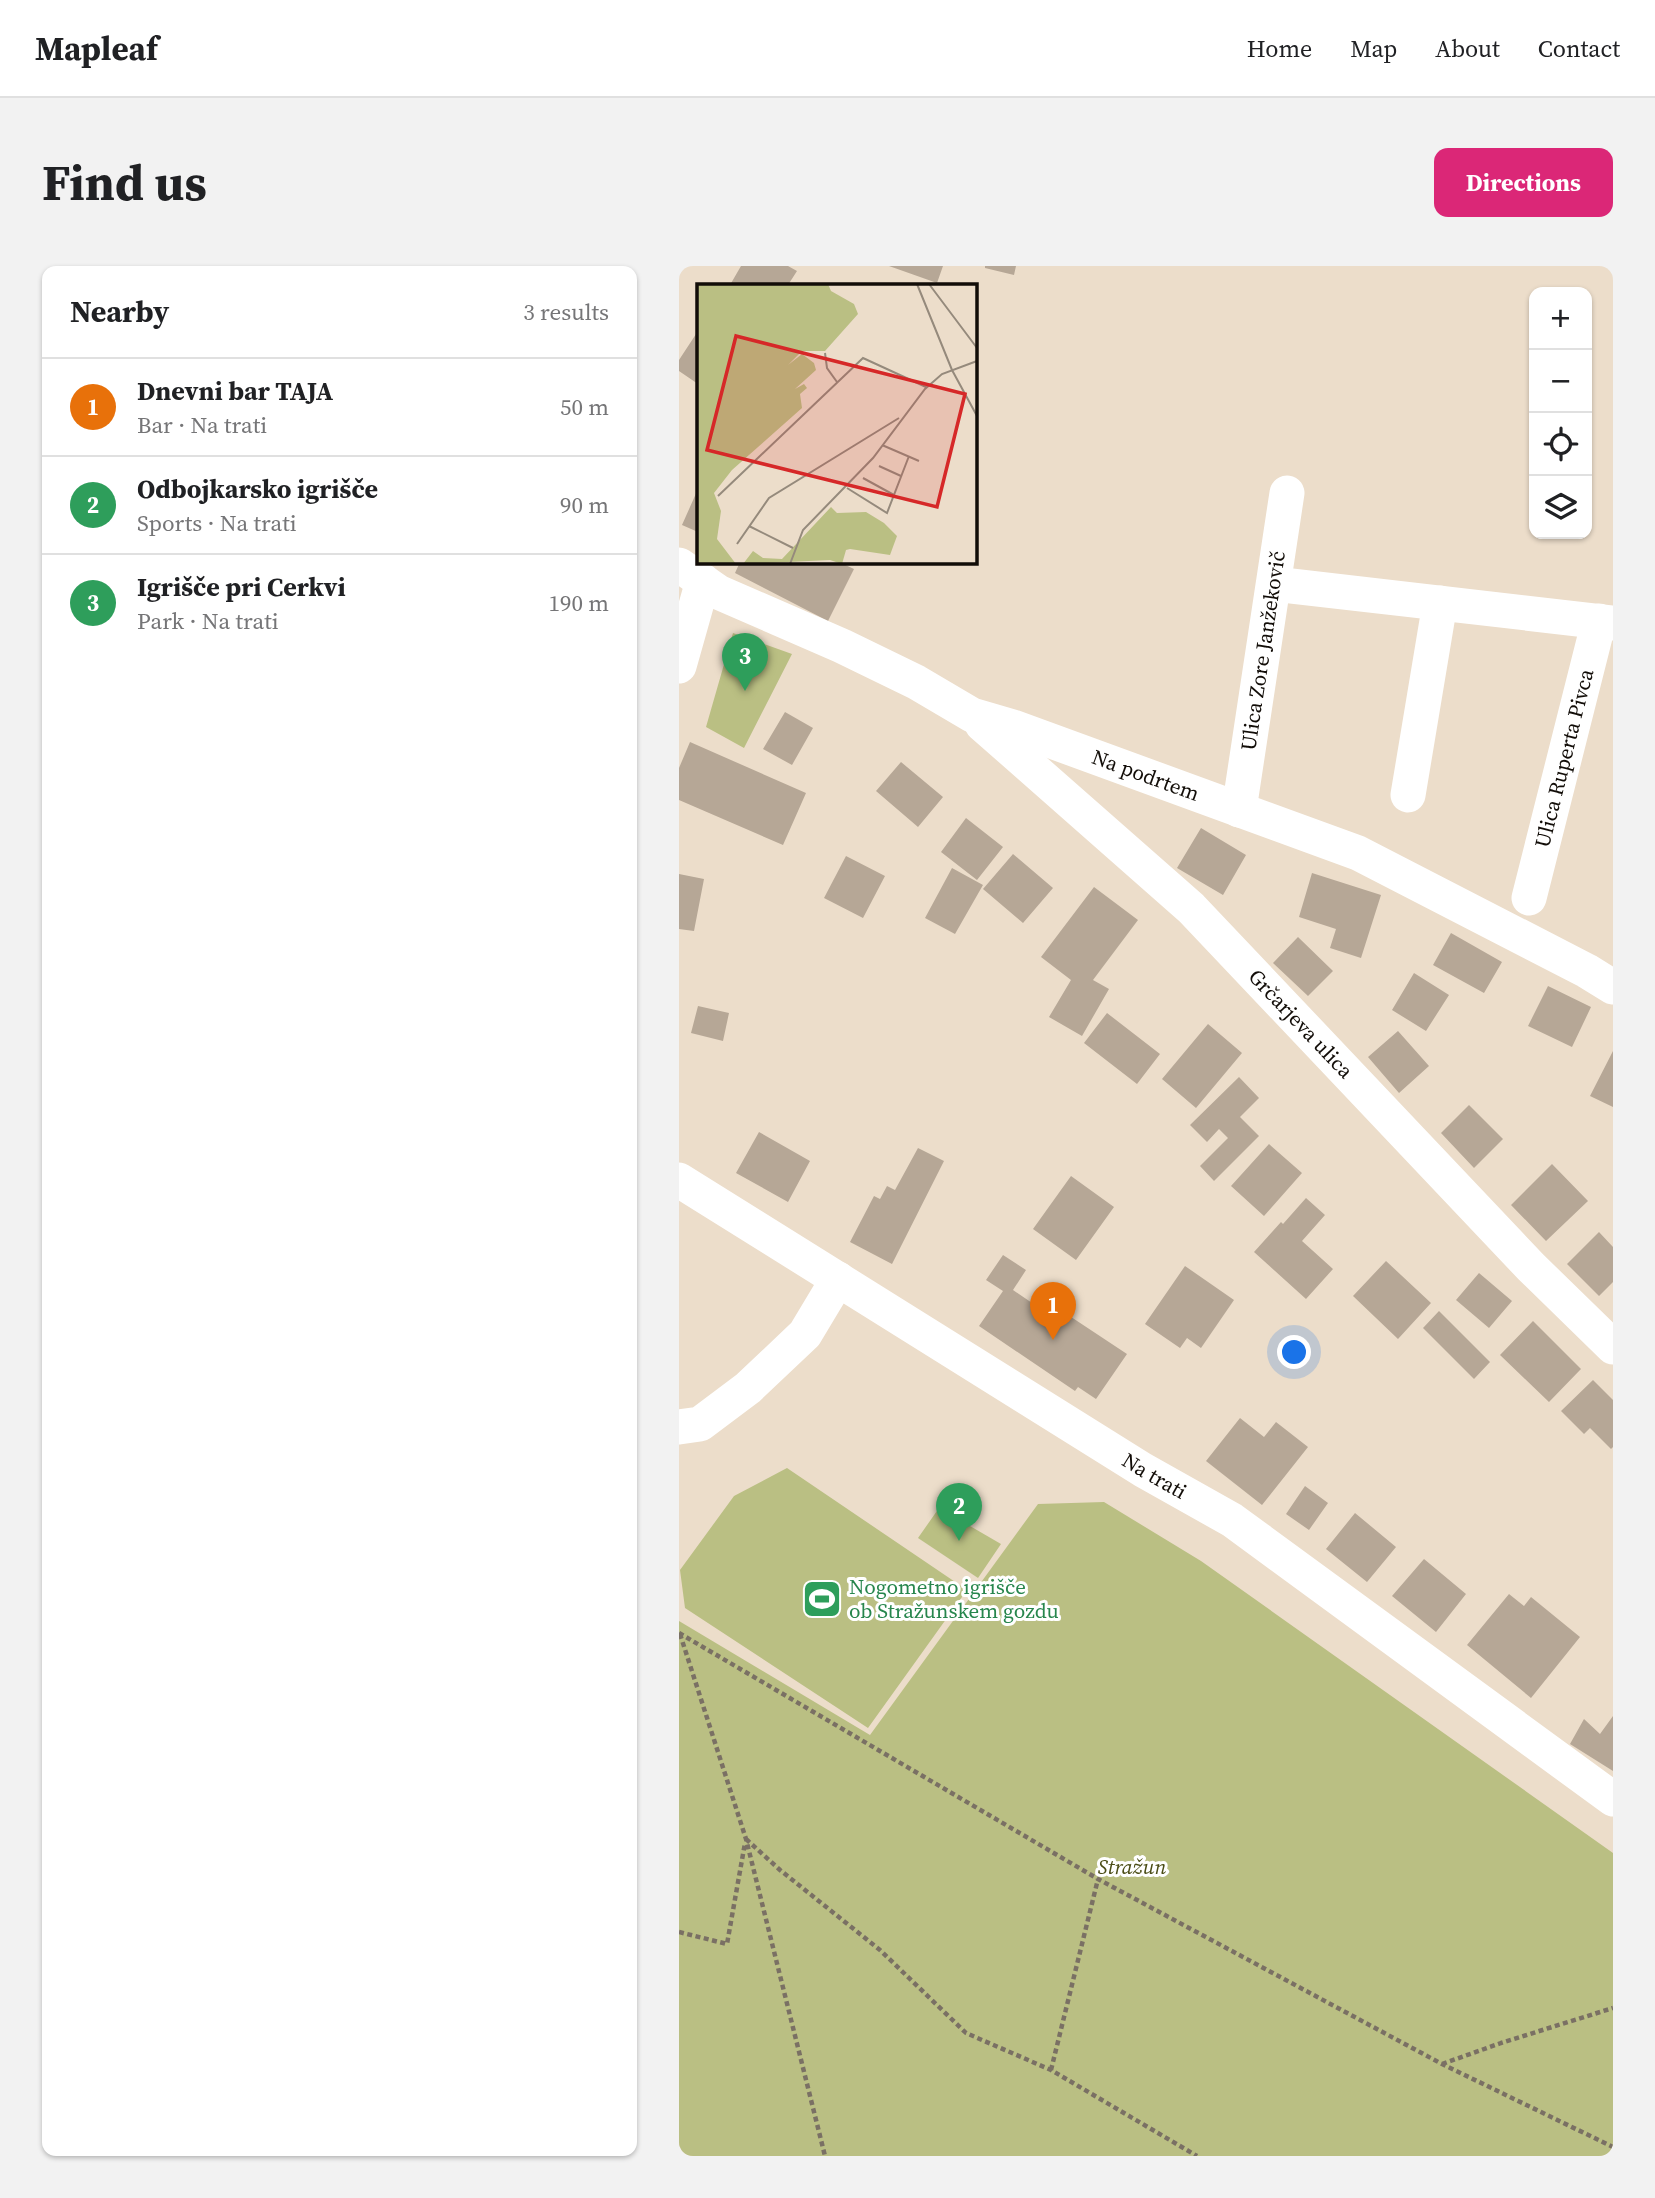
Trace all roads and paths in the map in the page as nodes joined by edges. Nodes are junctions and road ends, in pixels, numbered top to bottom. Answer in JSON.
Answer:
{"nodes":[{"id":1,"x":1287,"y":492,"type":"dead end"},
{"id":2,"x":691,"y":573,"type":"edge"},
{"id":3,"x":1274,"y":584,"type":"junction"},
{"id":4,"x":1440,"y":603,"type":"junction"},
{"id":5,"x":1606,"y":622,"type":"edge"},
{"id":6,"x":679,"y":666,"type":"edge"},
{"id":7,"x":972,"y":715,"type":"junction"},
{"id":8,"x":1408,"y":795,"type":"dead end"},
{"id":9,"x":1239,"y":810,"type":"junction"},
{"id":10,"x":1529,"y":898,"type":"dead end"},
{"id":11,"x":1613,"y":986,"type":"edge"},
{"id":12,"x":679,"y":1180,"type":"edge"},
{"id":13,"x":838,"y":1279,"type":"junction"},
{"id":14,"x":1613,"y":1347,"type":"edge"},
{"id":15,"x":679,"y":1427,"type":"edge"},
{"id":16,"x":679,"y":1632,"type":"edge"},
{"id":17,"x":1613,"y":1799,"type":"edge"},
{"id":18,"x":746,"y":1839,"type":"junction"},
{"id":19,"x":1098,"y":1879,"type":"junction"},
{"id":20,"x":679,"y":1932,"type":"edge"},
{"id":21,"x":1613,"y":2008,"type":"edge"},
{"id":22,"x":1442,"y":2064,"type":"junction"},
{"id":23,"x":1051,"y":2070,"type":"junction"},
{"id":24,"x":1613,"y":2147,"type":"edge"},
{"id":25,"x":825,"y":2156,"type":"edge"},
{"id":26,"x":1197,"y":2156,"type":"edge"}],
"edges":[{"from":1,"to":3,"type":"street","name":"Ulica Zore Janžekovič"},
{"from":2,"to":6,"type":"street"},
{"from":2,"to":7,"type":"street","name":"Na podrtem"},
{"from":3,"to":4,"type":"street","name":"Ulica Ruperta Pivca"},
{"from":3,"to":9,"type":"street","name":"Ulica Zore Janžekovič"},
{"from":4,"to":5,"type":"street","name":"Ulica Ruperta Pivca"},
{"from":4,"to":8,"type":"street"},
{"from":5,"to":10,"type":"street","name":"Ulica Ruperta Pivca"},
{"from":7,"to":9,"type":"street","name":"Na podrtem"},
{"from":7,"to":14,"type":"street","name":"Grčarjeva ulica"},
{"from":9,"to":11,"type":"street","name":"Na podrtem"},
{"from":12,"to":13,"type":"street","name":"Na trati"},
{"from":13,"to":15,"type":"street"},
{"from":13,"to":17,"type":"street","name":"Na trati"},
{"from":16,"to":18,"type":"path"},
{"from":16,"to":19,"type":"path"},
{"from":18,"to":20,"type":"path"},
{"from":18,"to":23,"type":"path"},
{"from":18,"to":25,"type":"path"},
{"from":19,"to":22,"type":"path"},
{"from":19,"to":23,"type":"path"},
{"from":21,"to":22,"type":"path"},
{"from":22,"to":24,"type":"path"},
{"from":23,"to":26,"type":"path"}]}
